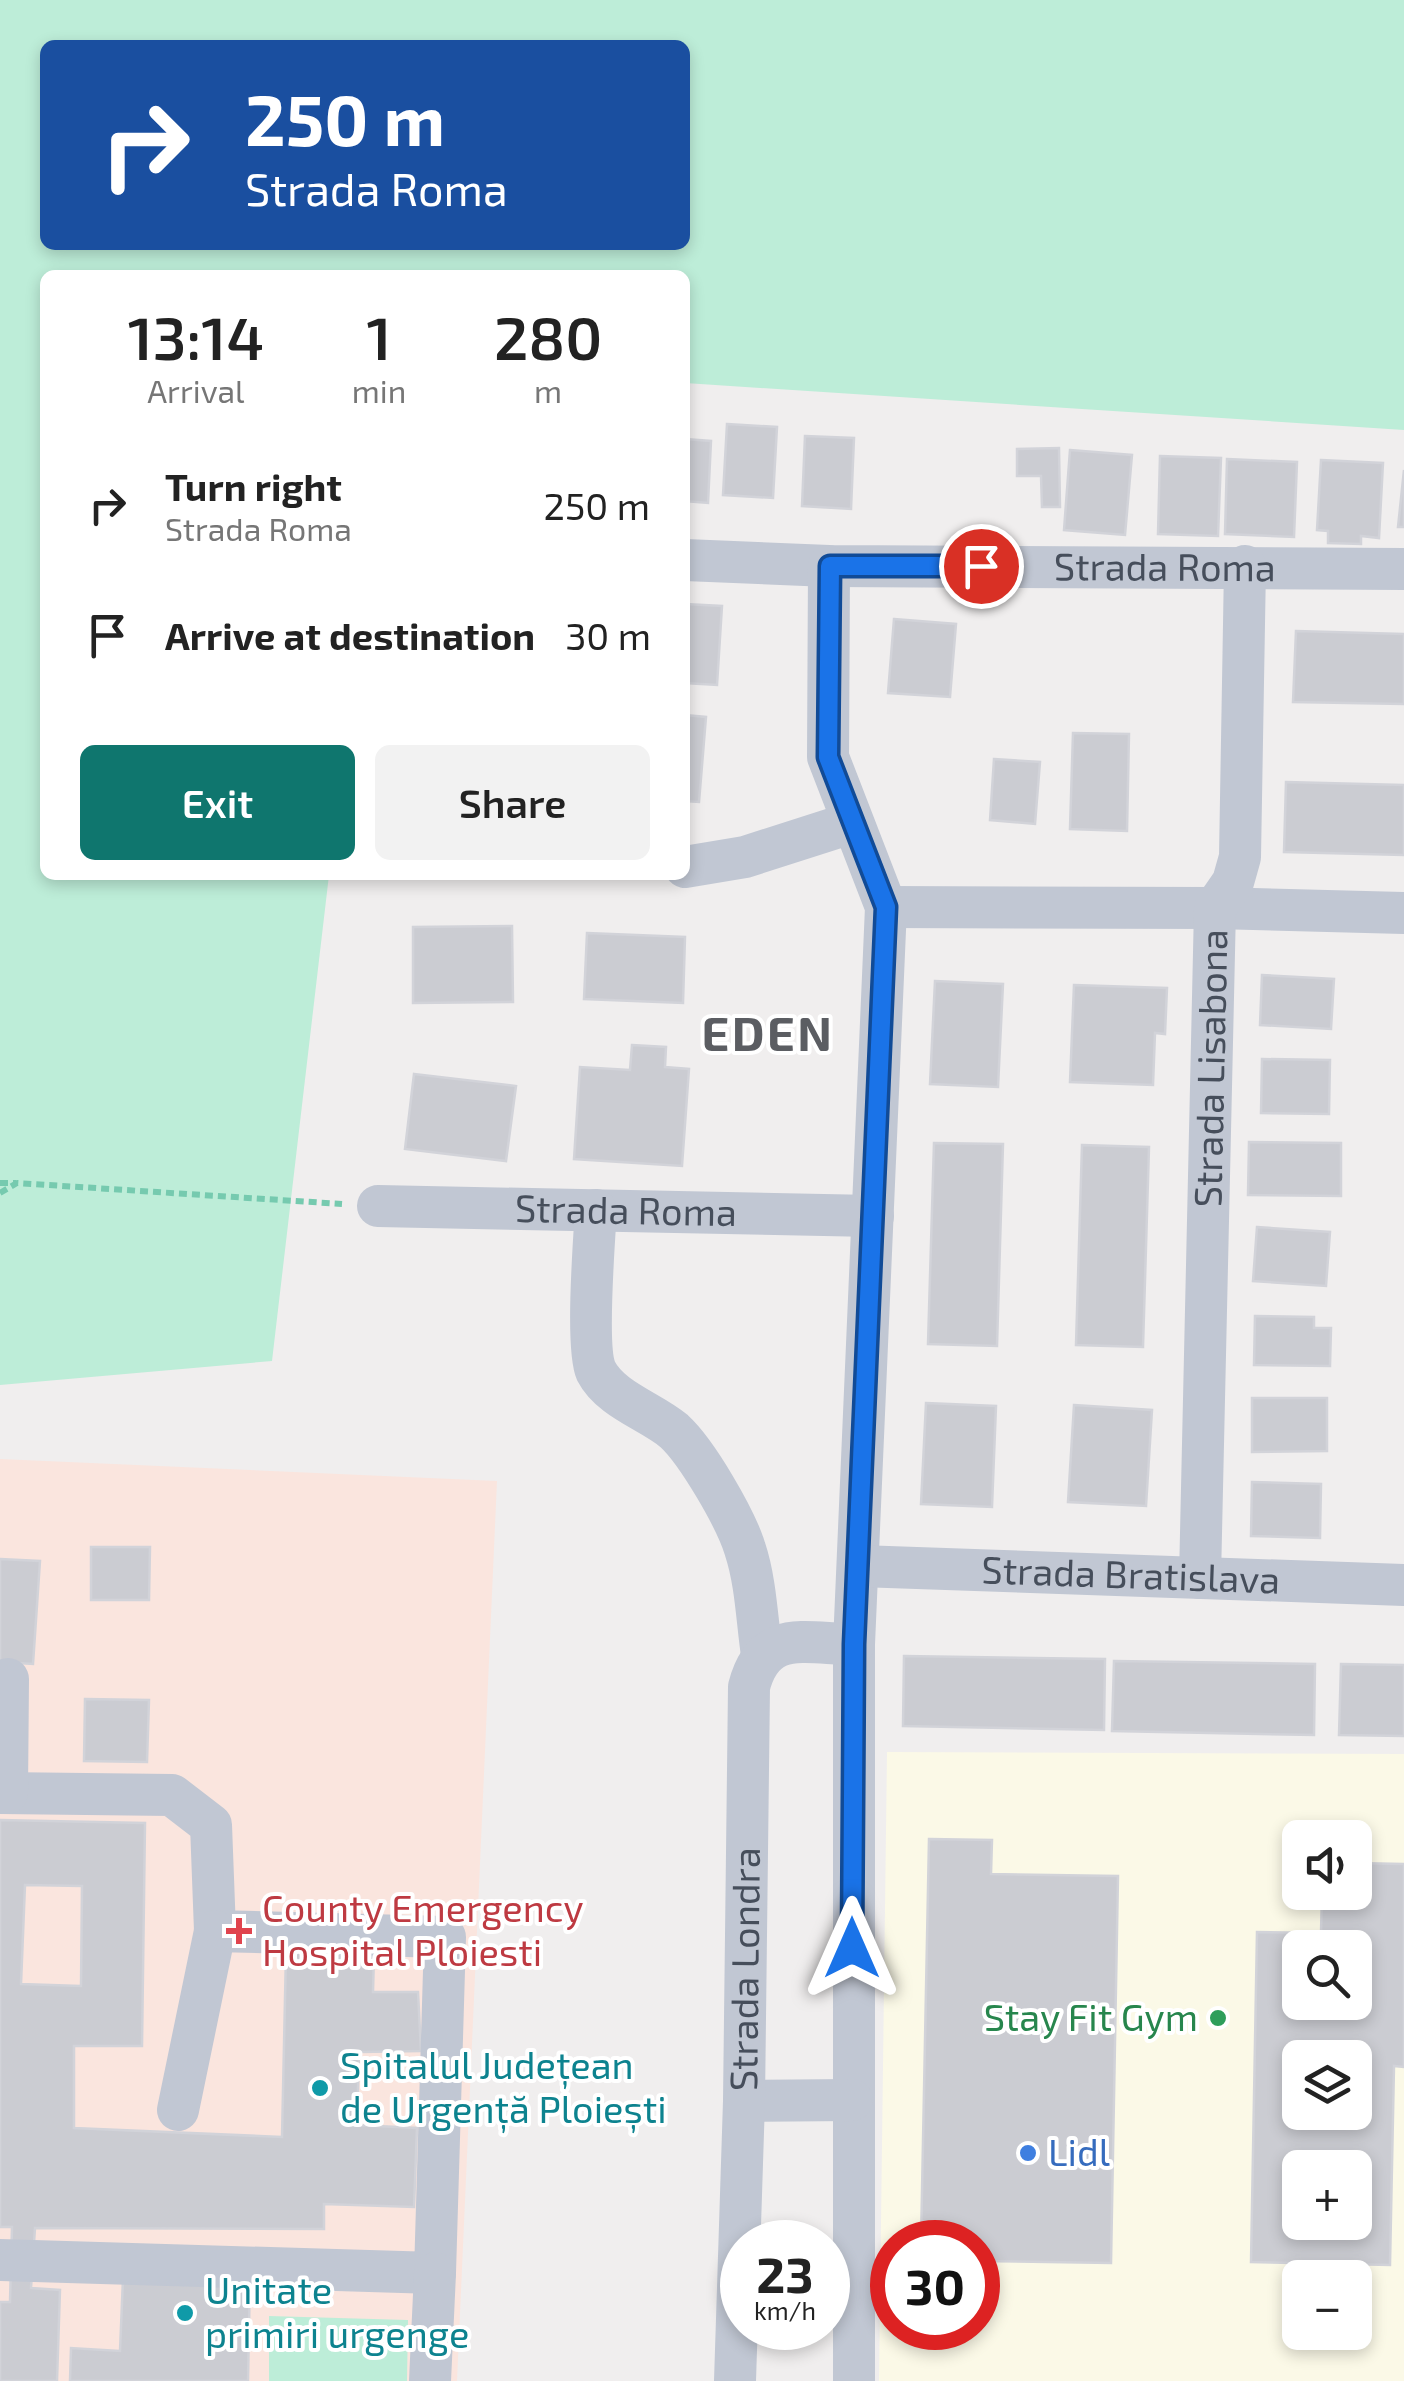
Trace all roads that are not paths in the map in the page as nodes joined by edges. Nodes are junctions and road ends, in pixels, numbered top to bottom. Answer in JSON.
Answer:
{"nodes":[{"id":1,"x":690,"y":560,"type":"edge"},
{"id":2,"x":830,"y":566,"type":"junction"},
{"id":3,"x":1245,"y":566,"type":"junction"},
{"id":4,"x":1404,"y":569,"type":"edge"},
{"id":5,"x":852,"y":822,"type":"junction"},
{"id":6,"x":690,"y":866,"type":"edge"},
{"id":7,"x":886,"y":907,"type":"junction"},
{"id":8,"x":1214,"y":908,"type":"junction"},
{"id":9,"x":1404,"y":913,"type":"edge"},
{"id":10,"x":378,"y":1206,"type":"road end"},
{"id":11,"x":596,"y":1210,"type":"junction"},
{"id":12,"x":873,"y":1216,"type":"junction"},
{"id":13,"x":859,"y":1566,"type":"junction"},
{"id":14,"x":1200,"y":1578,"type":"junction"},
{"id":15,"x":1404,"y":1585,"type":"edge"},
{"id":16,"x":854,"y":1644,"type":"junction"},
{"id":17,"x":762,"y":1655,"type":"junction"},
{"id":18,"x":8,"y":1678,"type":"dead end"},
{"id":19,"x":4,"y":1793,"type":"edge"},
{"id":20,"x":215,"y":1931,"type":"junction"},
{"id":21,"x":852,"y":2100,"type":"junction"},
{"id":22,"x":744,"y":2102,"type":"junction"},
{"id":23,"x":178,"y":2110,"type":"dead end"},
{"id":24,"x":0,"y":2260,"type":"edge"},
{"id":25,"x":435,"y":2274,"type":"junction"},
{"id":26,"x":430,"y":2381,"type":"edge"},
{"id":27,"x":735,"y":2381,"type":"edge"},
{"id":28,"x":854,"y":2381,"type":"edge"}],
"edges":[{"from":1,"to":2,"type":"street","name":"Strada Roma"},
{"from":2,"to":3,"type":"street","name":"Strada Roma"},
{"from":2,"to":5,"type":"street"},
{"from":3,"to":4,"type":"street","name":"Strada Roma"},
{"from":3,"to":8,"type":"street","name":"Strada Lisabona"},
{"from":5,"to":6,"type":"street"},
{"from":5,"to":7,"type":"street"},
{"from":7,"to":8,"type":"street"},
{"from":7,"to":12,"type":"street"},
{"from":8,"to":9,"type":"street"},
{"from":8,"to":14,"type":"street","name":"Strada Lisabona"},
{"from":10,"to":11,"type":"street","name":"Strada Roma"},
{"from":11,"to":12,"type":"street","name":"Strada Roma"},
{"from":11,"to":17,"type":"street"},
{"from":12,"to":13,"type":"street"},
{"from":13,"to":14,"type":"street","name":"Strada Bratislava"},
{"from":13,"to":16,"type":"street"},
{"from":14,"to":15,"type":"street","name":"Strada Bratislava"},
{"from":16,"to":17,"type":"street"},
{"from":16,"to":21,"type":"street"},
{"from":17,"to":22,"type":"street","name":"Strada Londra"},
{"from":18,"to":19,"type":"street"},
{"from":19,"to":20,"type":"street"},
{"from":20,"to":23,"type":"street"},
{"from":20,"to":25,"type":"street"},
{"from":21,"to":22,"type":"street"},
{"from":21,"to":28,"type":"street"},
{"from":22,"to":27,"type":"street","name":"Strada Londra"},
{"from":24,"to":25,"type":"street"},
{"from":25,"to":26,"type":"street"}]}
